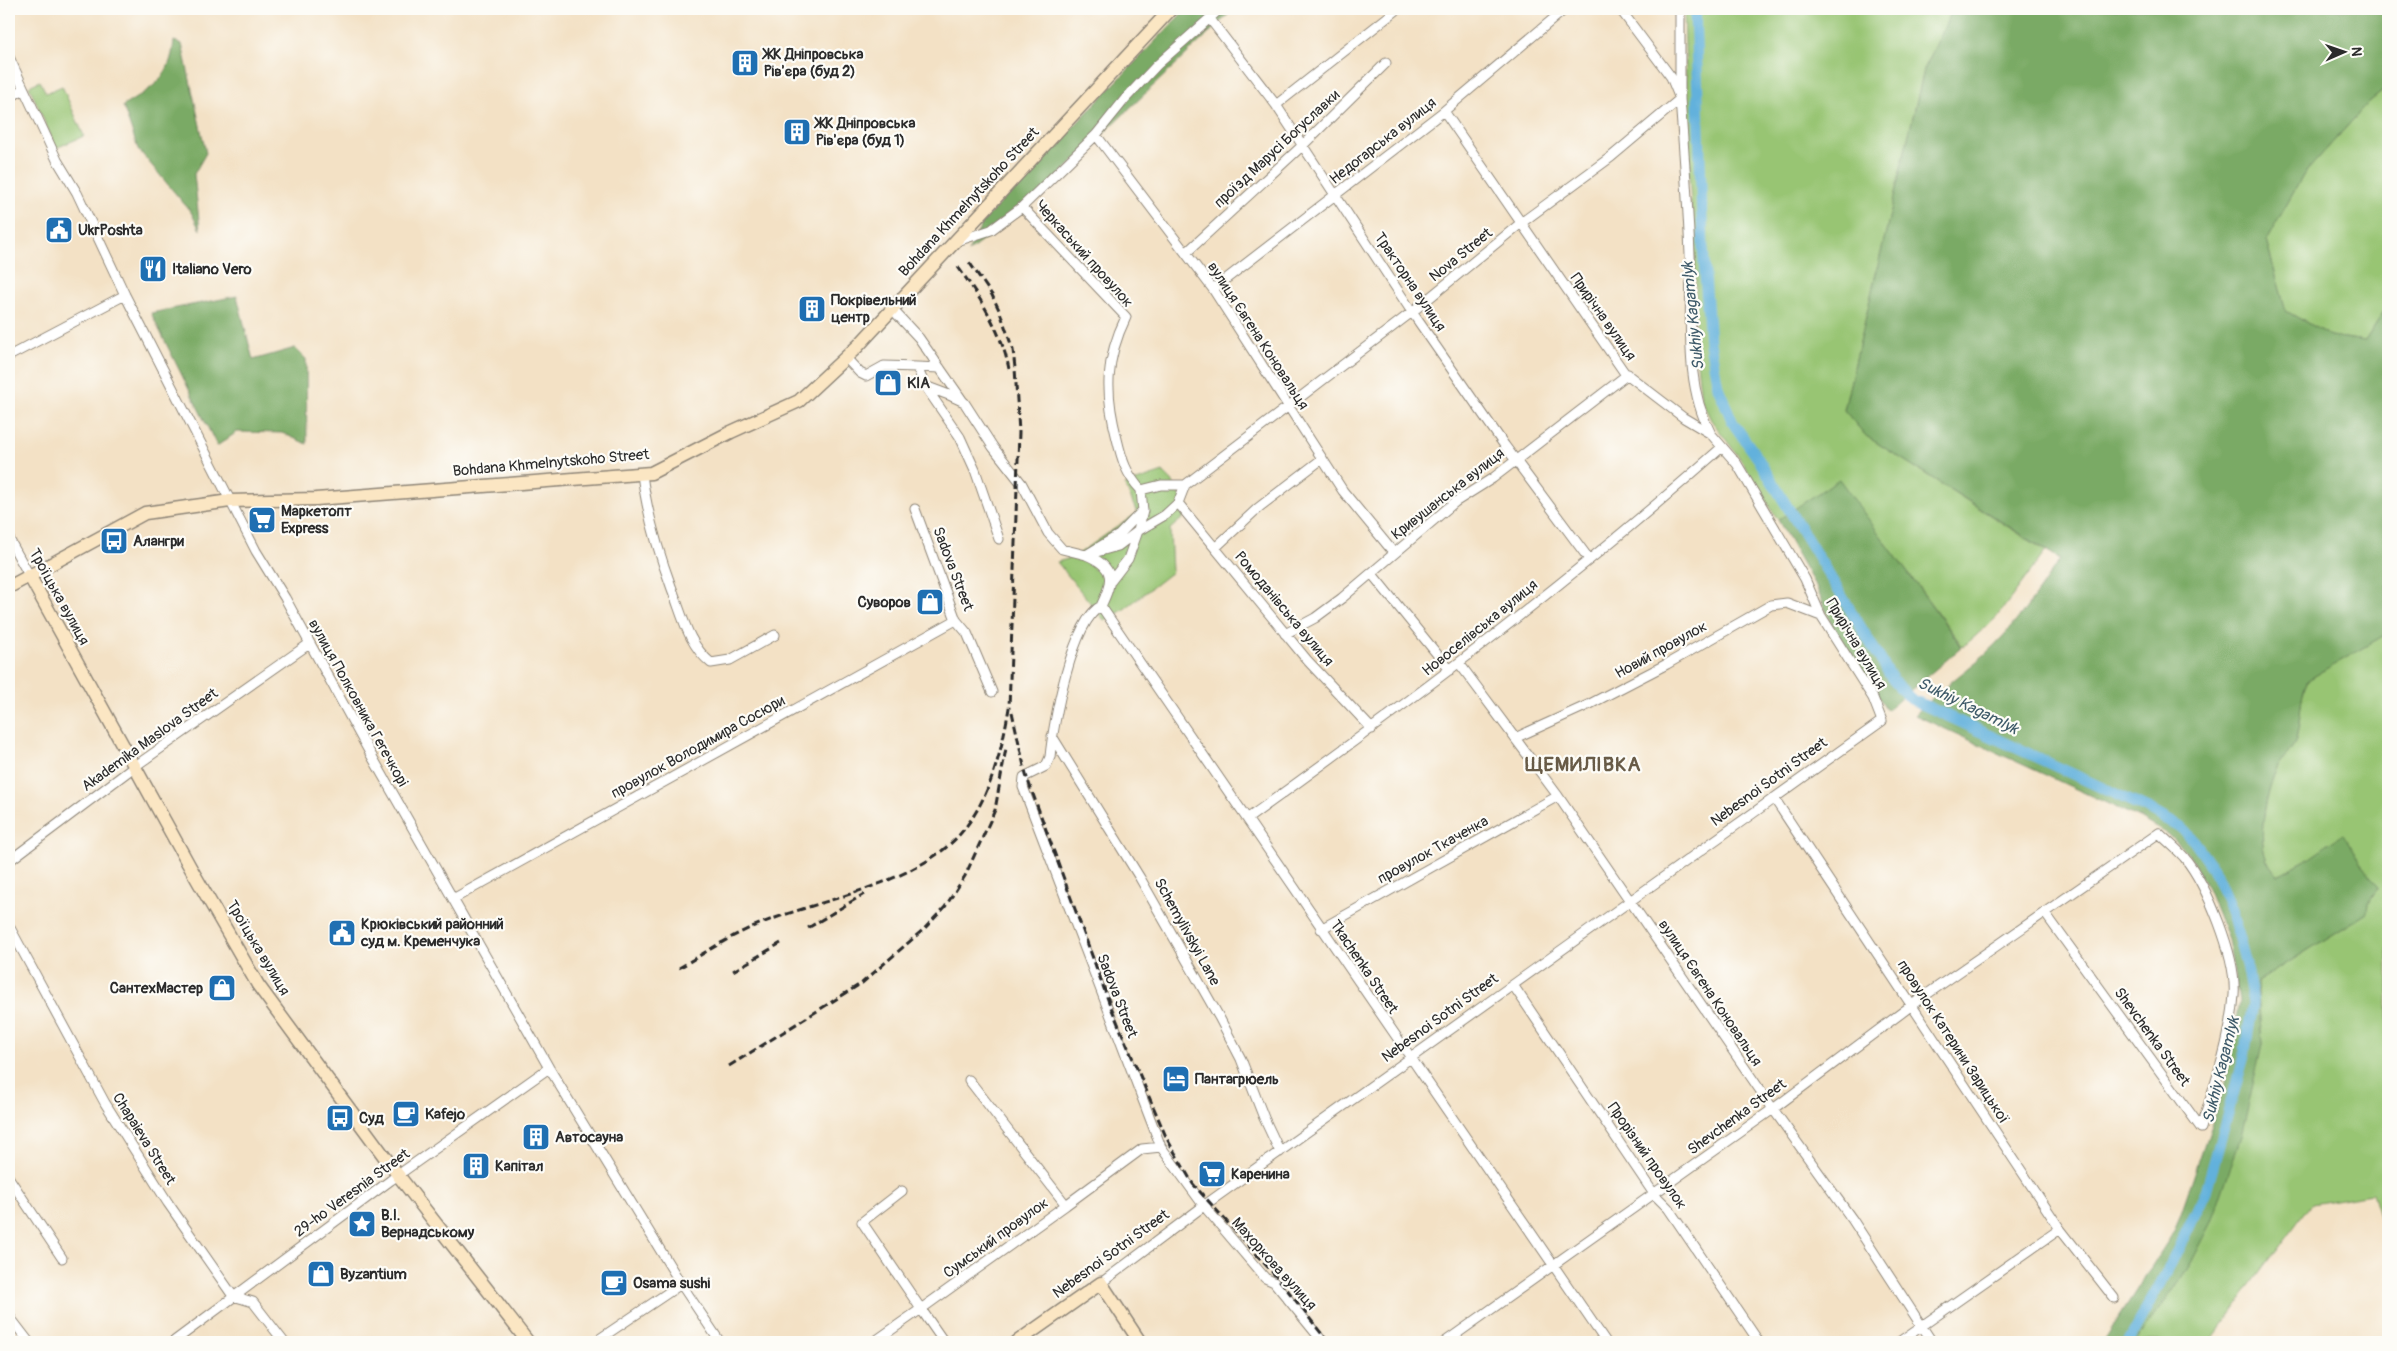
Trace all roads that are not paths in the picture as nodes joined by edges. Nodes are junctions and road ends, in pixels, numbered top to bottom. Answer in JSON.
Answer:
{"nodes":[{"id":1,"x":1170,"y":9,"type":"edge"},
{"id":2,"x":1220,"y":9,"type":"edge"},
{"id":3,"x":1398,"y":9,"type":"edge"},
{"id":4,"x":1565,"y":9,"type":"edge"},
{"id":5,"x":1620,"y":9,"type":"edge"},
{"id":6,"x":1680,"y":9,"type":"edge"},
{"id":7,"x":1210,"y":19,"type":"junction"},
{"id":8,"x":9,"y":57,"type":"edge"},
{"id":9,"x":1386,"y":63,"type":"dead end"},
{"id":10,"x":24,"y":90,"type":"junction"},
{"id":11,"x":9,"y":98,"type":"edge"},
{"id":12,"x":1680,"y":99,"type":"junction"},
{"id":13,"x":1276,"y":105,"type":"junction"},
{"id":14,"x":1444,"y":111,"type":"junction"},
{"id":15,"x":1096,"y":135,"type":"junction"},
{"id":16,"x":1303,"y":145,"type":"junction"},
{"id":17,"x":1336,"y":196,"type":"junction"},
{"id":18,"x":1022,"y":207,"type":"junction"},
{"id":19,"x":1521,"y":223,"type":"junction"},
{"id":20,"x":954,"y":242,"type":"junction"},
{"id":21,"x":1186,"y":253,"type":"junction"},
{"id":22,"x":1213,"y":289,"type":"junction"},
{"id":23,"x":125,"y":295,"type":"junction"},
{"id":24,"x":892,"y":309,"type":"junction"},
{"id":25,"x":1412,"y":312,"type":"junction"},
{"id":26,"x":9,"y":356,"type":"edge"},
{"id":27,"x":846,"y":358,"type":"junction"},
{"id":28,"x":917,"y":367,"type":"junction"},
{"id":29,"x":940,"y":368,"type":"junction"},
{"id":30,"x":1628,"y":374,"type":"junction"},
{"id":31,"x":924,"y":386,"type":"junction"},
{"id":32,"x":964,"y":402,"type":"junction"},
{"id":33,"x":1288,"y":408,"type":"junction"},
{"id":34,"x":1711,"y":434,"type":"junction"},
{"id":35,"x":1721,"y":448,"type":"junction"},
{"id":36,"x":1322,"y":459,"type":"junction"},
{"id":37,"x":1515,"y":460,"type":"junction"},
{"id":38,"x":642,"y":474,"type":"junction"},
{"id":39,"x":1185,"y":485,"type":"junction"},
{"id":40,"x":1141,"y":490,"type":"junction"},
{"id":41,"x":230,"y":501,"type":"junction"},
{"id":42,"x":1178,"y":503,"type":"junction"},
{"id":43,"x":915,"y":509,"type":"dead end"},
{"id":44,"x":1143,"y":511,"type":"junction"},
{"id":45,"x":1138,"y":531,"type":"junction"},
{"id":46,"x":999,"y":539,"type":"dead end"},
{"id":47,"x":9,"y":540,"type":"edge"},
{"id":48,"x":1215,"y":548,"type":"junction"},
{"id":49,"x":1394,"y":553,"type":"junction"},
{"id":50,"x":1086,"y":555,"type":"junction"},
{"id":51,"x":1589,"y":559,"type":"junction"},
{"id":52,"x":1372,"y":574,"type":"junction"},
{"id":53,"x":29,"y":575,"type":"junction"},
{"id":54,"x":1110,"y":581,"type":"junction"},
{"id":55,"x":9,"y":587,"type":"edge"},
{"id":56,"x":1101,"y":606,"type":"junction"},
{"id":57,"x":1821,"y":616,"type":"junction"},
{"id":58,"x":956,"y":620,"type":"junction"},
{"id":59,"x":1285,"y":634,"type":"junction"},
{"id":60,"x":775,"y":635,"type":"dead end"},
{"id":61,"x":309,"y":644,"type":"junction"},
{"id":62,"x":1459,"y":663,"type":"junction"},
{"id":63,"x":1450,"y":670,"type":"junction"},
{"id":64,"x":992,"y":692,"type":"dead end"},
{"id":65,"x":1882,"y":721,"type":"joint"},
{"id":66,"x":1372,"y":729,"type":"junction"},
{"id":67,"x":1052,"y":736,"type":"junction"},
{"id":68,"x":1515,"y":738,"type":"junction"},
{"id":69,"x":134,"y":767,"type":"junction"},
{"id":70,"x":1558,"y":796,"type":"junction"},
{"id":71,"x":1774,"y":798,"type":"junction"},
{"id":72,"x":1248,"y":819,"type":"junction"},
{"id":73,"x":9,"y":861,"type":"edge"},
{"id":74,"x":453,"y":899,"type":"junction"},
{"id":75,"x":1630,"y":901,"type":"junction"},
{"id":76,"x":2045,"y":913,"type":"junction"},
{"id":77,"x":9,"y":926,"type":"edge"},
{"id":78,"x":1322,"y":929,"type":"junction"},
{"id":79,"x":1513,"y":985,"type":"junction"},
{"id":80,"x":1912,"y":1005,"type":"junction"},
{"id":81,"x":1411,"y":1058,"type":"junction"},
{"id":82,"x":549,"y":1068,"type":"junction"},
{"id":83,"x":968,"y":1080,"type":"dead end"},
{"id":84,"x":1773,"y":1109,"type":"junction"},
{"id":85,"x":1161,"y":1147,"type":"junction"},
{"id":86,"x":1280,"y":1152,"type":"junction"},
{"id":87,"x":398,"y":1175,"type":"junction"},
{"id":88,"x":9,"y":1178,"type":"edge"},
{"id":89,"x":902,"y":1191,"type":"dead end"},
{"id":90,"x":1654,"y":1194,"type":"junction"},
{"id":91,"x":1066,"y":1205,"type":"junction"},
{"id":92,"x":1204,"y":1206,"type":"junction"},
{"id":93,"x":2060,"y":1229,"type":"junction"},
{"id":94,"x":62,"y":1258,"type":"dead end"},
{"id":95,"x":1553,"y":1264,"type":"junction"},
{"id":96,"x":1101,"y":1283,"type":"junction"},
{"id":97,"x":680,"y":1284,"type":"junction"},
{"id":98,"x":233,"y":1296,"type":"junction"},
{"id":99,"x":2114,"y":1298,"type":"dead end"},
{"id":100,"x":921,"y":1309,"type":"junction"},
{"id":101,"x":9,"y":1316,"type":"edge"},
{"id":102,"x":1922,"y":1326,"type":"junction"},
{"id":103,"x":28,"y":1342,"type":"edge"},
{"id":104,"x":173,"y":1342,"type":"edge"},
{"id":105,"x":284,"y":1342,"type":"edge"},
{"id":106,"x":528,"y":1342,"type":"edge"},
{"id":107,"x":595,"y":1342,"type":"edge"},
{"id":108,"x":720,"y":1342,"type":"edge"},
{"id":109,"x":874,"y":1342,"type":"edge"},
{"id":110,"x":944,"y":1342,"type":"edge"},
{"id":111,"x":1018,"y":1342,"type":"edge"},
{"id":112,"x":1140,"y":1342,"type":"edge"},
{"id":113,"x":1323,"y":1342,"type":"edge"},
{"id":114,"x":1445,"y":1342,"type":"edge"},
{"id":115,"x":1606,"y":1342,"type":"edge"},
{"id":116,"x":1759,"y":1342,"type":"edge"},
{"id":117,"x":1899,"y":1342,"type":"edge"},
{"id":118,"x":1932,"y":1342,"type":"edge"}],
"edges":[{"from":1,"to":20,"type":"main road","name":"Bohdana Khmelnytskoho Street"},
{"from":2,"to":7,"type":"street"},
{"from":3,"to":13,"type":"street"},
{"from":4,"to":14,"type":"street","name":"Недогарська вулиця"},
{"from":5,"to":12,"type":"street"},
{"from":6,"to":12,"type":"street"},
{"from":7,"to":13,"type":"street","name":"Тракторна вулиця"},
{"from":7,"to":15,"type":"street"},
{"from":8,"to":10,"type":"street","name":"вулиця Полковника Гегечкорі"},
{"from":9,"to":16,"type":"street","name":"проїзд Марусі Богуславки"},
{"from":10,"to":11,"type":"street"},
{"from":10,"to":23,"type":"street","name":"вулиця Полковника Гегечкорі"},
{"from":12,"to":19,"type":"street","name":"Nova Street"},
{"from":12,"to":34,"type":"street"},
{"from":13,"to":16,"type":"street","name":"Тракторна вулиця"},
{"from":14,"to":17,"type":"street","name":"Недогарська вулиця"},
{"from":14,"to":19,"type":"street","name":"Прирічна вулиця"},
{"from":15,"to":18,"type":"street"},
{"from":15,"to":21,"type":"street","name":"вулиця Євгена Коновальця"},
{"from":16,"to":17,"type":"street","name":"Тракторна вулиця"},
{"from":16,"to":21,"type":"street","name":"проїзд Марусі Богуславки"},
{"from":17,"to":22,"type":"street","name":"Недогарська вулиця"},
{"from":17,"to":25,"type":"street","name":"Тракторна вулиця"},
{"from":18,"to":20,"type":"street"},
{"from":18,"to":40,"type":"street","name":"Черкаський провулок"},
{"from":19,"to":25,"type":"street","name":"Nova Street"},
{"from":19,"to":30,"type":"street","name":"Прирічна вулиця"},
{"from":20,"to":24,"type":"main road","name":"Bohdana Khmelnytskoho Street"},
{"from":21,"to":22,"type":"street","name":"вулиця Євгена Коновальця"},
{"from":22,"to":33,"type":"street","name":"вулиця Євгена Коновальця"},
{"from":23,"to":26,"type":"street"},
{"from":23,"to":41,"type":"street","name":"вулиця Полковника Гегечкорі"},
{"from":24,"to":27,"type":"main road","name":"Bohdana Khmelnytskoho Street"},
{"from":24,"to":29,"type":"street"},
{"from":25,"to":33,"type":"street","name":"Nova Street"},
{"from":25,"to":37,"type":"street","name":"Тракторна вулиця"},
{"from":27,"to":28,"type":"street"},
{"from":27,"to":38,"type":"main road","name":"Bohdana Khmelnytskoho Street"},
{"from":28,"to":29,"type":"street"},
{"from":28,"to":31,"type":"street"},
{"from":29,"to":32,"type":"street"},
{"from":30,"to":34,"type":"street","name":"Прирічна вулиця"},
{"from":30,"to":37,"type":"street","name":"Кривушанська вулиця"},
{"from":31,"to":32,"type":"street"},
{"from":31,"to":46,"type":"street"},
{"from":32,"to":50,"type":"street"},
{"from":33,"to":36,"type":"street","name":"вулиця Євгена Коновальця"},
{"from":33,"to":39,"type":"street","name":"Nova Street"},
{"from":34,"to":35,"type":"street","name":"Прирічна вулиця"},
{"from":35,"to":51,"type":"street","name":"Новоселівська вулиця"},
{"from":35,"to":57,"type":"street","name":"Прирічна вулиця"},
{"from":36,"to":48,"type":"street"},
{"from":36,"to":49,"type":"street","name":"вулиця Євгена Коновальця"},
{"from":37,"to":49,"type":"street","name":"Кривушанська вулиця"},
{"from":37,"to":51,"type":"street","name":"Тракторна вулиця"},
{"from":38,"to":41,"type":"main road","name":"Bohdana Khmelnytskoho Street"},
{"from":38,"to":60,"type":"street"},
{"from":39,"to":40,"type":"street"},
{"from":39,"to":42,"type":"street"},
{"from":40,"to":44,"type":"street"},
{"from":41,"to":53,"type":"main road","name":"Bohdana Khmelnytskoho Street"},
{"from":41,"to":61,"type":"street","name":"вулиця Полковника Гегечкорі"},
{"from":42,"to":45,"type":"street"},
{"from":42,"to":48,"type":"street","name":"Ромоданівська вулиця"},
{"from":43,"to":58,"type":"street","name":"Sadova Street"},
{"from":44,"to":45,"type":"street"},
{"from":44,"to":50,"type":"street"},
{"from":45,"to":50,"type":"street"},
{"from":45,"to":54,"type":"street"},
{"from":47,"to":53,"type":"street","name":"Троїцька вулиця"},
{"from":48,"to":59,"type":"street","name":"Ромоданівська вулиця"},
{"from":49,"to":52,"type":"street","name":"Кривушанська вулиця"},
{"from":50,"to":54,"type":"street"},
{"from":51,"to":62,"type":"street","name":"Новоселівська вулиця"},
{"from":52,"to":59,"type":"street","name":"Кривушанська вулиця"},
{"from":52,"to":63,"type":"street"},
{"from":53,"to":55,"type":"main road","name":"Bohdana Khmelnytskoho Street"},
{"from":53,"to":69,"type":"main road","name":"Троїцька вулиця"},
{"from":54,"to":56,"type":"street"},
{"from":56,"to":67,"type":"street"},
{"from":56,"to":72,"type":"street","name":"Tkachenka Street"},
{"from":57,"to":65,"type":"street","name":"Прирічна вулиця"},
{"from":57,"to":68,"type":"street","name":"Новий провулок"},
{"from":58,"to":64,"type":"street","name":"Sadova Street"},
{"from":58,"to":74,"type":"street","name":"провулок Володимира Сосюри"},
{"from":59,"to":66,"type":"street","name":"Ромоданівська вулиця"},
{"from":61,"to":69,"type":"street","name":"Akademika Maslova Street"},
{"from":61,"to":74,"type":"street","name":"вулиця Полковника Гегечкорі"},
{"from":62,"to":63,"type":"street","name":"Новоселівська вулиця"},
{"from":62,"to":68,"type":"street","name":"вулиця Євгена Коновальця"},
{"from":63,"to":66,"type":"street","name":"Новоселівська вулиця"},
{"from":65,"to":71,"type":"street","name":"Nebesnoi Sotni Street"},
{"from":66,"to":72,"type":"street","name":"Новоселівська вулиця"},
{"from":67,"to":85,"type":"street","name":"Sadova Street"},
{"from":67,"to":86,"type":"street","name":"Schemylivskyi Lane"},
{"from":68,"to":70,"type":"street","name":"вулиця Євгена Коновальця"},
{"from":69,"to":73,"type":"street","name":"Akademika Maslova Street"},
{"from":69,"to":87,"type":"main road","name":"Троїцька вулиця"},
{"from":70,"to":75,"type":"street","name":"вулиця Євгена Коновальця"},
{"from":70,"to":78,"type":"street","name":"провулок Ткаченка"},
{"from":71,"to":75,"type":"street","name":"Nebesnoi Sotni Street"},
{"from":71,"to":80,"type":"street","name":"провулок Катерини Зарицької"},
{"from":72,"to":78,"type":"street","name":"Tkachenka Street"},
{"from":74,"to":82,"type":"street","name":"вулиця Полковника Гегечкорі"},
{"from":75,"to":79,"type":"street","name":"Nebesnoi Sotni Street"},
{"from":75,"to":84,"type":"street","name":"вулиця Євгена Коновальця"},
{"from":76,"to":76,"type":"street","name":"Shevchenka Street"},
{"from":76,"to":80,"type":"street","name":"Shevchenka Street"},
{"from":77,"to":98,"type":"street","name":"Chapaieva Street"},
{"from":78,"to":81,"type":"street","name":"Tkachenka Street"},
{"from":79,"to":81,"type":"street","name":"Nebesnoi Sotni Street"},
{"from":79,"to":90,"type":"street","name":"Прорізний провулок"},
{"from":80,"to":84,"type":"street","name":"Shevchenka Street"},
{"from":80,"to":93,"type":"street","name":"провулок Катерини Зарицької"},
{"from":81,"to":86,"type":"street","name":"Nebesnoi Sotni Street"},
{"from":81,"to":95,"type":"street","name":"Tkachenka Street"},
{"from":82,"to":87,"type":"street","name":"29-ho Veresnia Street"},
{"from":82,"to":97,"type":"street","name":"вулиця Полковника Гегечкорі"},
{"from":83,"to":91,"type":"street","name":"Сумський провулок"},
{"from":84,"to":90,"type":"street","name":"Shevchenka Street"},
{"from":84,"to":102,"type":"street","name":"вулиця Євгена Коновальця"},
{"from":85,"to":91,"type":"street"},
{"from":85,"to":92,"type":"street","name":"Sadova Street"},
{"from":86,"to":92,"type":"street","name":"Nebesnoi Sotni Street"},
{"from":87,"to":98,"type":"street","name":"29-ho Veresnia Street"},
{"from":87,"to":106,"type":"main road","name":"Троїцька вулиця"},
{"from":88,"to":94,"type":"street"},
{"from":89,"to":100,"type":"street"},
{"from":90,"to":95,"type":"street","name":"Shevchenka Street"},
{"from":90,"to":116,"type":"street","name":"Прорізний провулок"},
{"from":91,"to":100,"type":"street","name":"Сумський провулок"},
{"from":92,"to":96,"type":"street","name":"Nebesnoi Sotni Street"},
{"from":92,"to":113,"type":"street","name":"Махоркова вулиця"},
{"from":93,"to":99,"type":"street","name":"провулок Катерини Зарицької"},
{"from":93,"to":102,"type":"street"},
{"from":95,"to":114,"type":"street","name":"Shevchenka Street"},
{"from":95,"to":115,"type":"street","name":"Tkachenka Street"},
{"from":96,"to":111,"type":"main road","name":"Nebesnoi Sotni Street"},
{"from":96,"to":112,"type":"main road"},
{"from":97,"to":107,"type":"street"},
{"from":97,"to":108,"type":"street","name":"вулиця Полковника Гегечкорі"},
{"from":98,"to":104,"type":"street","name":"29-ho Veresnia Street"},
{"from":98,"to":105,"type":"street"},
{"from":100,"to":109,"type":"street","name":"Сумський провулок"},
{"from":100,"to":110,"type":"street"},
{"from":101,"to":103,"type":"street"},
{"from":102,"to":117,"type":"street"},
{"from":102,"to":118,"type":"street","name":"вулиця Євгена Коновальця"}]}
